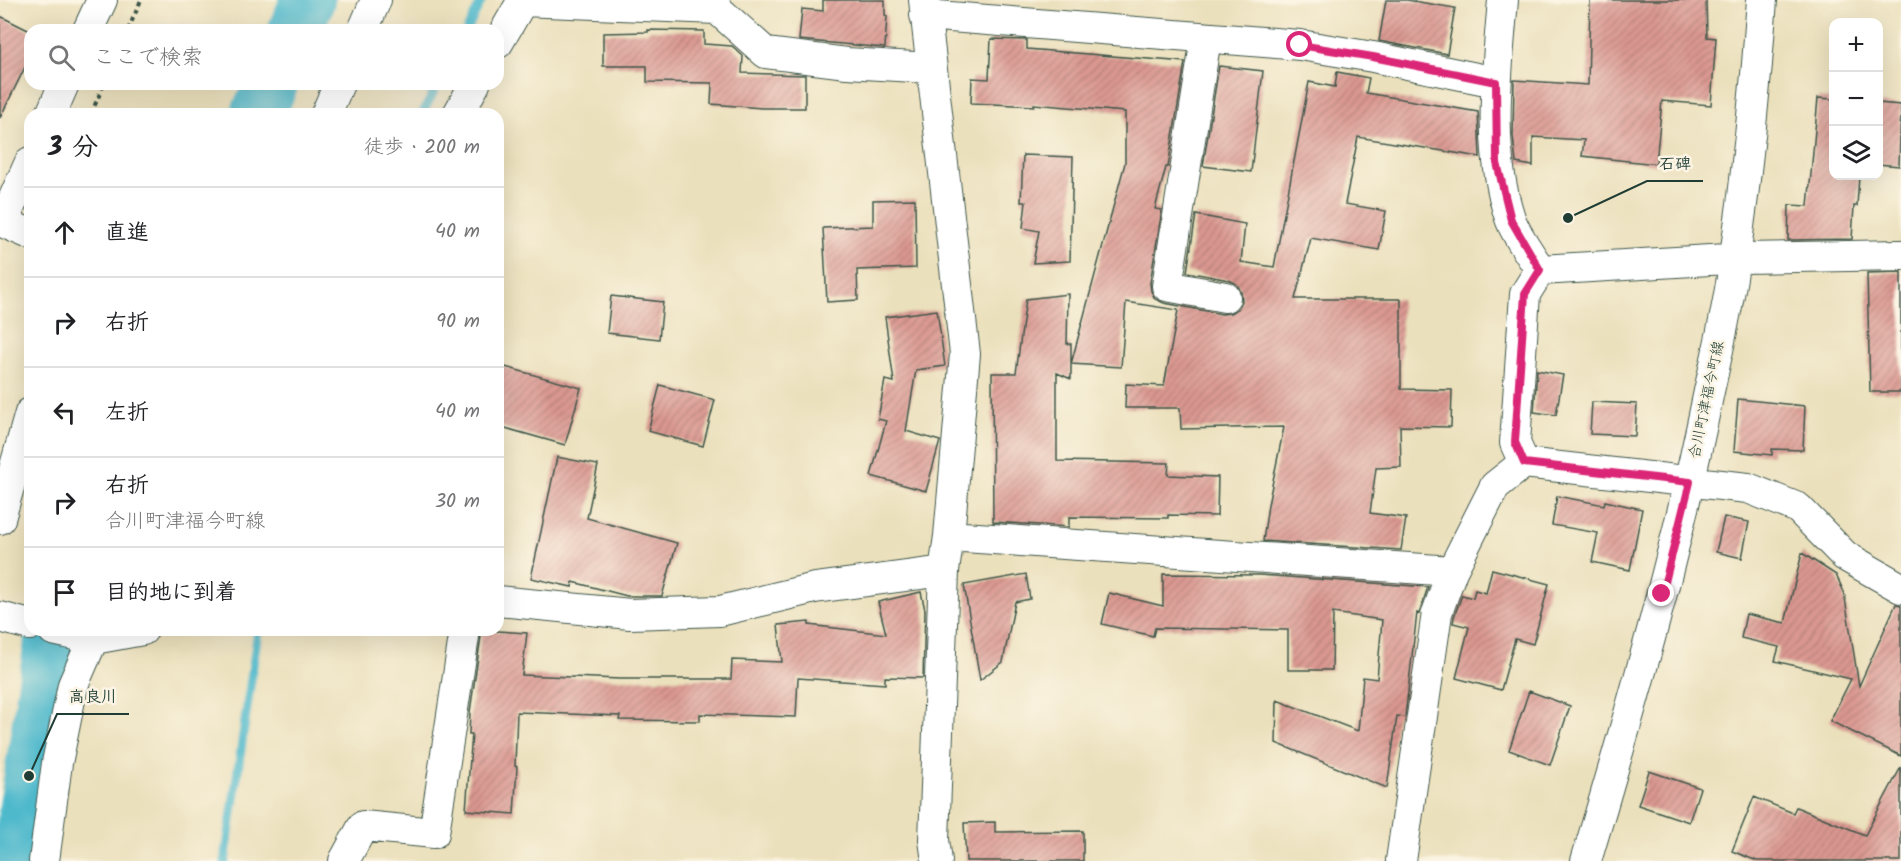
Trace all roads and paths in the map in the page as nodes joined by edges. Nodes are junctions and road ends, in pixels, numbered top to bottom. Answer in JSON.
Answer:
{"nodes":[{"id":1,"x":102,"y":0,"type":"edge"},
{"id":2,"x":141,"y":0,"type":"edge"},
{"id":3,"x":376,"y":0,"type":"edge"},
{"id":4,"x":523,"y":0,"type":"edge"},
{"id":5,"x":1503,"y":0,"type":"edge"},
{"id":6,"x":1762,"y":0,"type":"edge"},
{"id":7,"x":924,"y":8,"type":"edge"},
{"id":8,"x":91,"y":24,"type":"edge"},
{"id":9,"x":131,"y":24,"type":"edge"},
{"id":10,"x":366,"y":24,"type":"edge"},
{"id":11,"x":504,"y":33,"type":"edge"},
{"id":12,"x":1206,"y":38,"type":"junction"},
{"id":13,"x":931,"y":68,"type":"junction"},
{"id":14,"x":1496,"y":82,"type":"junction"},
{"id":15,"x":61,"y":90,"type":"edge"},
{"id":16,"x":101,"y":90,"type":"edge"},
{"id":17,"x":336,"y":90,"type":"edge"},
{"id":18,"x":472,"y":90,"type":"edge"},
{"id":19,"x":54,"y":108,"type":"edge"},
{"id":20,"x":94,"y":108,"type":"edge"},
{"id":21,"x":329,"y":108,"type":"edge"},
{"id":22,"x":461,"y":108,"type":"edge"},
{"id":23,"x":24,"y":182,"type":"edge"},
{"id":24,"x":11,"y":226,"type":"edge"},
{"id":25,"x":1901,"y":255,"type":"edge"},
{"id":26,"x":1735,"y":259,"type":"junction"},
{"id":27,"x":1540,"y":270,"type":"junction"},
{"id":28,"x":1225,"y":297,"type":"dead end"},
{"id":29,"x":24,"y":434,"type":"edge"},
{"id":30,"x":1524,"y":463,"type":"junction"},
{"id":31,"x":1690,"y":482,"type":"junction"},
{"id":32,"x":0,"y":519,"type":"edge"},
{"id":33,"x":949,"y":536,"type":"junction"},
{"id":34,"x":944,"y":571,"type":"junction"},
{"id":35,"x":1452,"y":571,"type":"junction"},
{"id":36,"x":1901,"y":588,"type":"edge"},
{"id":37,"x":504,"y":602,"type":"edge"},
{"id":38,"x":94,"y":636,"type":"edge"},
{"id":39,"x":464,"y":636,"type":"edge"},
{"id":40,"x":44,"y":861,"type":"edge"},
{"id":41,"x":344,"y":861,"type":"edge"},
{"id":42,"x":937,"y":861,"type":"edge"},
{"id":43,"x":1401,"y":861,"type":"edge"},
{"id":44,"x":1586,"y":861,"type":"edge"}],
"edges":[{"from":1,"to":8,"type":"street"},
{"from":2,"to":9,"type":"path"},
{"from":3,"to":10,"type":"street"},
{"from":4,"to":11,"type":"street"},
{"from":4,"to":13,"type":"street"},
{"from":5,"to":14,"type":"street"},
{"from":6,"to":26,"type":"street","name":"合川町津福今町線"},
{"from":7,"to":12,"type":"street"},
{"from":7,"to":13,"type":"street"},
{"from":12,"to":14,"type":"street"},
{"from":12,"to":28,"type":"street"},
{"from":13,"to":33,"type":"street"},
{"from":14,"to":27,"type":"street"},
{"from":15,"to":19,"type":"street"},
{"from":16,"to":20,"type":"path"},
{"from":17,"to":21,"type":"street"},
{"from":18,"to":22,"type":"street"},
{"from":23,"to":24,"type":"street"},
{"from":25,"to":26,"type":"street"},
{"from":26,"to":27,"type":"street"},
{"from":26,"to":31,"type":"street","name":"合川町津福今町線"},
{"from":27,"to":30,"type":"street"},
{"from":29,"to":32,"type":"street"},
{"from":30,"to":31,"type":"street"},
{"from":30,"to":35,"type":"street"},
{"from":31,"to":36,"type":"street"},
{"from":31,"to":44,"type":"street","name":"合川町津福今町線"},
{"from":33,"to":34,"type":"street"},
{"from":33,"to":35,"type":"street"},
{"from":34,"to":37,"type":"street"},
{"from":34,"to":42,"type":"street"},
{"from":35,"to":43,"type":"street"},
{"from":38,"to":40,"type":"street"},
{"from":39,"to":41,"type":"street"}]}
